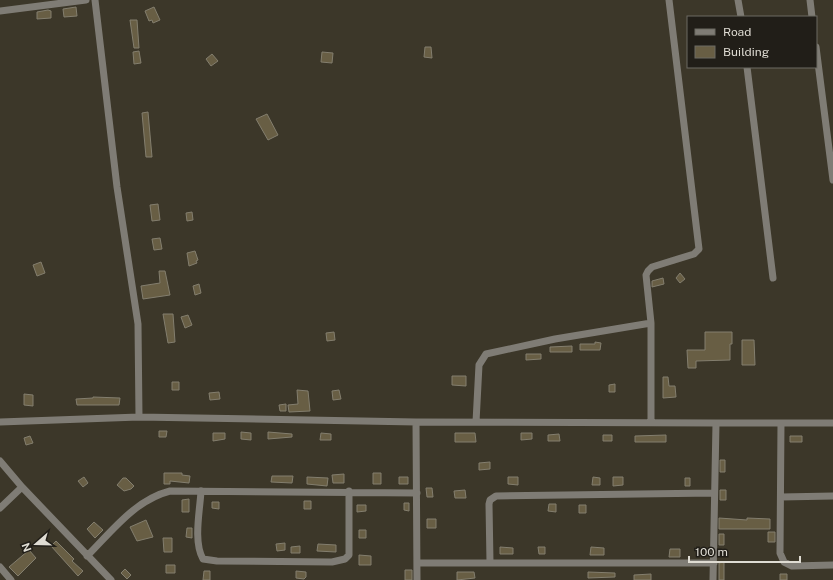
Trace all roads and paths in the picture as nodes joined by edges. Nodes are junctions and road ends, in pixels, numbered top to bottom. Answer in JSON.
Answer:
{"nodes":[{"id":1,"x":86,"y":0,"type":"edge"},
{"id":2,"x":95,"y":0,"type":"edge"},
{"id":3,"x":669,"y":0,"type":"edge"},
{"id":4,"x":738,"y":0,"type":"edge"},
{"id":5,"x":810,"y":0,"type":"edge"},
{"id":6,"x":0,"y":11,"type":"edge"},
{"id":7,"x":740,"y":16,"type":"edge"},
{"id":8,"x":812,"y":16,"type":"edge"},
{"id":9,"x":817,"y":55,"type":"edge"},
{"id":10,"x":747,"y":68,"type":"edge"},
{"id":11,"x":833,"y":180,"type":"edge"},
{"id":12,"x":773,"y":278,"type":"dead end"},
{"id":13,"x":651,"y":323,"type":"junction"},
{"id":14,"x":139,"y":417,"type":"junction"},
{"id":15,"x":0,"y":422,"type":"edge"},
{"id":16,"x":416,"y":422,"type":"junction"},
{"id":17,"x":476,"y":422,"type":"junction"},
{"id":18,"x":651,"y":423,"type":"junction"},
{"id":19,"x":716,"y":423,"type":"junction"},
{"id":20,"x":781,"y":423,"type":"junction"},
{"id":21,"x":833,"y":423,"type":"edge"},
{"id":22,"x":0,"y":461,"type":"edge"},
{"id":23,"x":22,"y":487,"type":"junction"},
{"id":24,"x":201,"y":491,"type":"junction"},
{"id":25,"x":348,"y":491,"type":"junction"},
{"id":26,"x":418,"y":493,"type":"junction"},
{"id":27,"x":714,"y":493,"type":"junction"},
{"id":28,"x":833,"y":496,"type":"edge"},
{"id":29,"x":781,"y":497,"type":"junction"},
{"id":30,"x":0,"y":508,"type":"edge"},
{"id":31,"x":87,"y":556,"type":"junction"},
{"id":32,"x":490,"y":562,"type":"junction"},
{"id":33,"x":417,"y":563,"type":"junction"},
{"id":34,"x":714,"y":563,"type":"junction"},
{"id":35,"x":833,"y":566,"type":"edge"},
{"id":36,"x":0,"y":567,"type":"edge"},
{"id":37,"x":11,"y":580,"type":"edge"},
{"id":38,"x":111,"y":580,"type":"edge"},
{"id":39,"x":417,"y":580,"type":"edge"},
{"id":40,"x":713,"y":580,"type":"edge"}],
"edges":[{"from":1,"to":6,"type":"street"},
{"from":2,"to":14,"type":"street"},
{"from":3,"to":13,"type":"street"},
{"from":4,"to":7,"type":"street"},
{"from":5,"to":8,"type":"street"},
{"from":9,"to":11,"type":"street"},
{"from":10,"to":12,"type":"street"},
{"from":13,"to":17,"type":"street"},
{"from":13,"to":18,"type":"street"},
{"from":14,"to":15,"type":"street"},
{"from":14,"to":16,"type":"street"},
{"from":16,"to":17,"type":"street"},
{"from":16,"to":26,"type":"street"},
{"from":17,"to":18,"type":"street"},
{"from":18,"to":19,"type":"street"},
{"from":19,"to":20,"type":"street"},
{"from":19,"to":27,"type":"street"},
{"from":20,"to":21,"type":"street"},
{"from":20,"to":29,"type":"street"},
{"from":22,"to":23,"type":"street"},
{"from":23,"to":30,"type":"street"},
{"from":23,"to":31,"type":"street"},
{"from":24,"to":25,"type":"street"},
{"from":24,"to":25,"type":"street"},
{"from":24,"to":31,"type":"street"},
{"from":25,"to":26,"type":"street"},
{"from":26,"to":33,"type":"street"},
{"from":27,"to":32,"type":"street"},
{"from":27,"to":34,"type":"street"},
{"from":28,"to":29,"type":"street"},
{"from":29,"to":35,"type":"street"},
{"from":31,"to":38,"type":"street"},
{"from":32,"to":33,"type":"street"},
{"from":32,"to":34,"type":"street"},
{"from":33,"to":39,"type":"street"},
{"from":34,"to":40,"type":"street"},
{"from":36,"to":37,"type":"street"}]}
